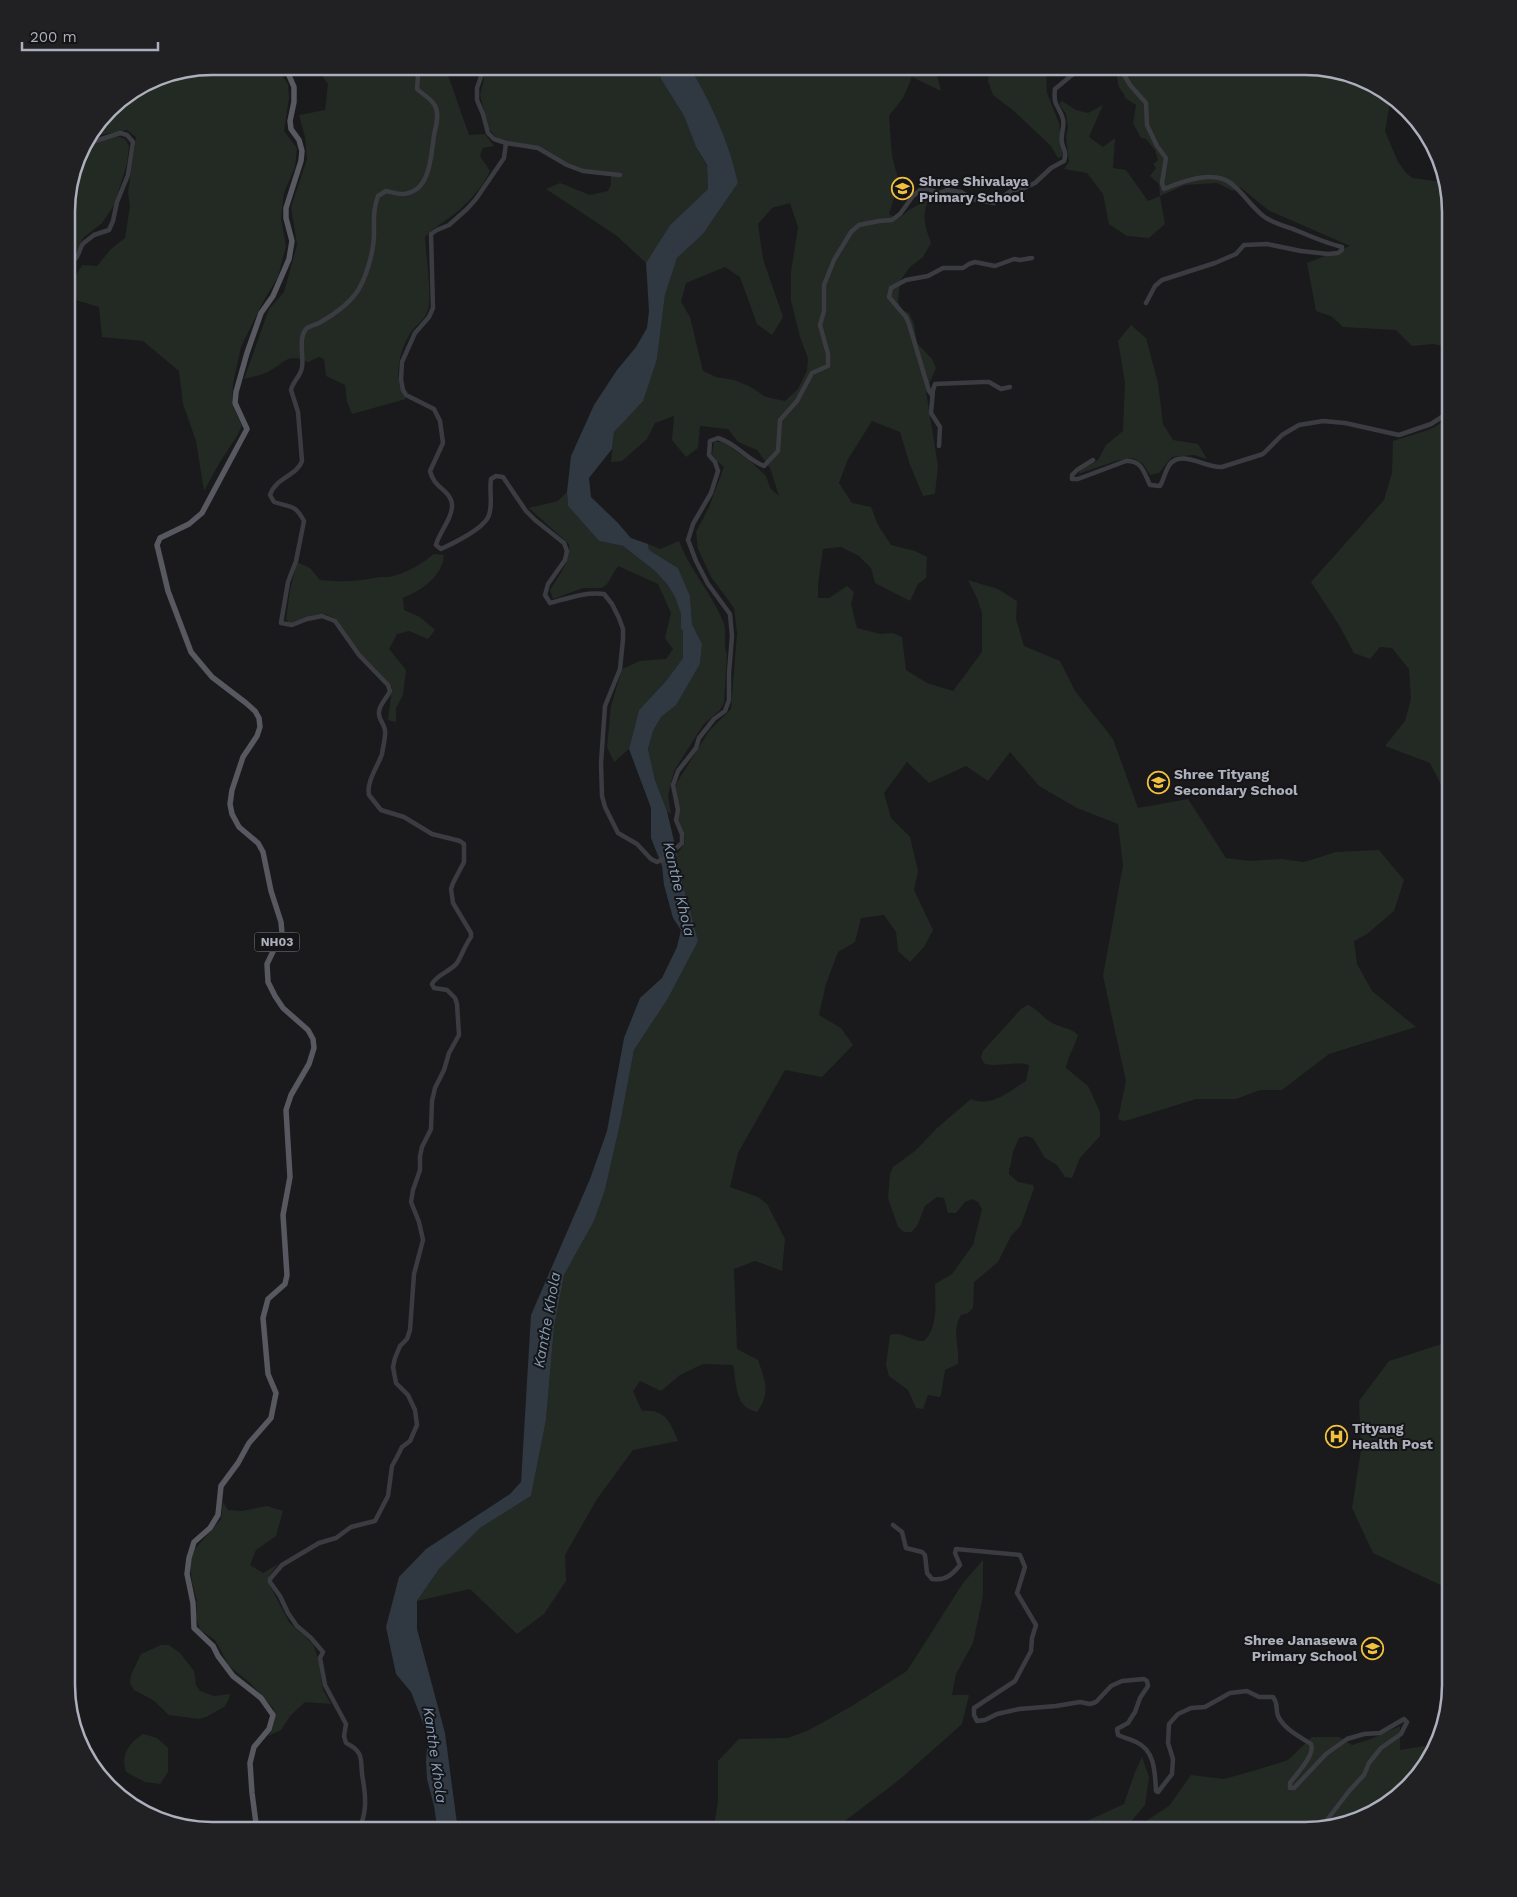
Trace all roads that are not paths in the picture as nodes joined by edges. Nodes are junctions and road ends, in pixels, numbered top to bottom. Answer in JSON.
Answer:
{"nodes":[{"id":1,"x":289,"y":75,"type":"edge"},
{"id":2,"x":417,"y":75,"type":"edge"},
{"id":3,"x":482,"y":75,"type":"edge"},
{"id":4,"x":1072,"y":75,"type":"edge"},
{"id":5,"x":1125,"y":75,"type":"edge"},
{"id":6,"x":95,"y":141,"type":"edge"},
{"id":7,"x":506,"y":143,"type":"junction"},
{"id":8,"x":620,"y":175,"type":"dead end"},
{"id":9,"x":1032,"y":258,"type":"dead end"},
{"id":10,"x":75,"y":259,"type":"edge"},
{"id":11,"x":1146,"y":303,"type":"dead end"},
{"id":12,"x":1010,"y":387,"type":"dead end"},
{"id":13,"x":932,"y":395,"type":"junction"},
{"id":14,"x":1442,"y":417,"type":"edge"},
{"id":15,"x":939,"y":446,"type":"dead end"},
{"id":16,"x":1094,"y":460,"type":"dead end"},
{"id":17,"x":893,"y":1525,"type":"dead end"},
{"id":18,"x":1328,"y":1820,"type":"edge"},
{"id":19,"x":256,"y":1822,"type":"edge"},
{"id":20,"x":362,"y":1822,"type":"edge"}],
"edges":[{"from":1,"to":19,"type":"main road","number":"NH03"},
{"from":2,"to":20,"type":"street"},
{"from":3,"to":7,"type":"street"},
{"from":4,"to":7,"type":"street"},
{"from":5,"to":11,"type":"street"},
{"from":6,"to":10,"type":"street"},
{"from":7,"to":8,"type":"street"},
{"from":9,"to":13,"type":"street"},
{"from":12,"to":13,"type":"street"},
{"from":13,"to":15,"type":"street"},
{"from":14,"to":16,"type":"street"},
{"from":17,"to":18,"type":"street"}]}
